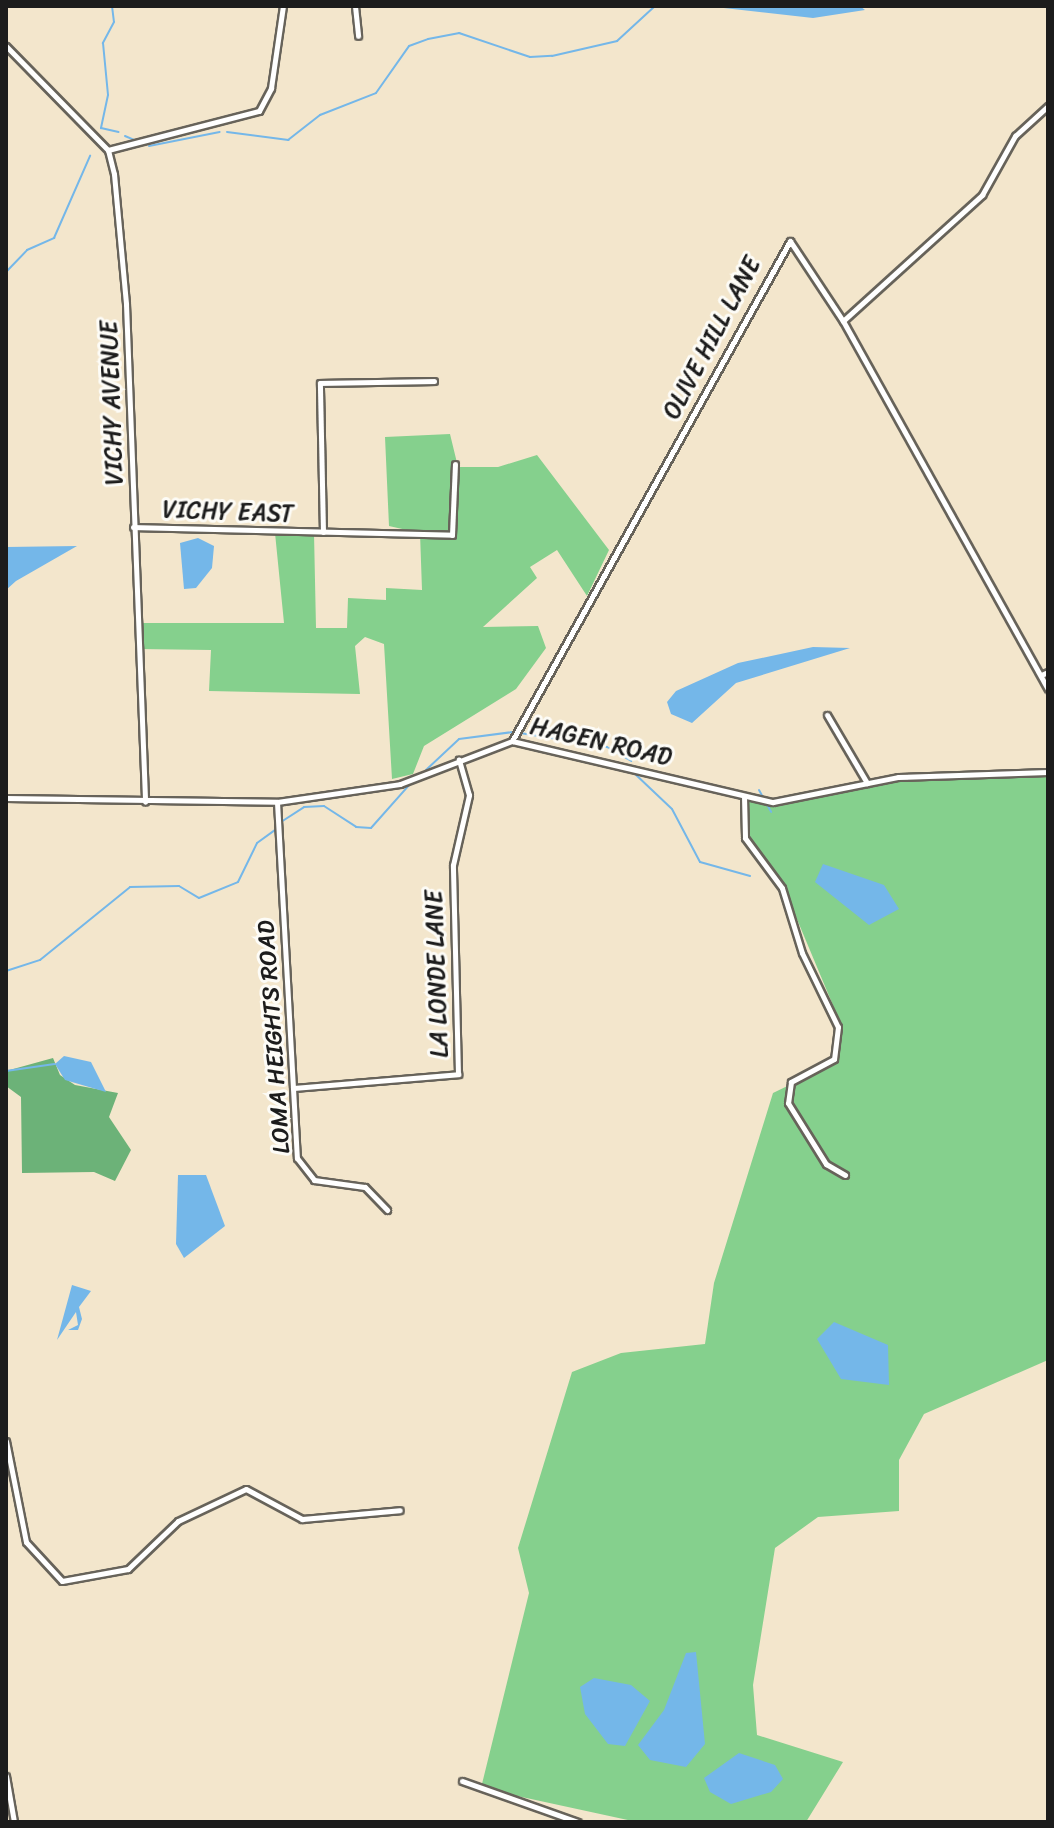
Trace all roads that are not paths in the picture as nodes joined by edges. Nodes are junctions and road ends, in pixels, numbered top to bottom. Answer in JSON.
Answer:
{"nodes":[{"id":1,"x":283,"y":6,"type":"edge"},
{"id":2,"x":355,"y":6,"type":"edge"},
{"id":3,"x":358,"y":36,"type":"dead end"},
{"id":4,"x":6,"y":46,"type":"edge"},
{"id":5,"x":1048,"y":106,"type":"edge"},
{"id":6,"x":108,"y":150,"type":"junction"},
{"id":7,"x":843,"y":321,"type":"junction"},
{"id":8,"x":434,"y":381,"type":"dead end"},
{"id":9,"x":455,"y":464,"type":"dead end"},
{"id":10,"x":133,"y":527,"type":"junction"},
{"id":11,"x":323,"y":532,"type":"junction"},
{"id":12,"x":1048,"y":672,"type":"edge"},
{"id":13,"x":1041,"y":675,"type":"junction"},
{"id":14,"x":1048,"y":689,"type":"edge"},
{"id":15,"x":827,"y":715,"type":"dead end"},
{"id":16,"x":512,"y":741,"type":"junction"},
{"id":17,"x":459,"y":759,"type":"junction"},
{"id":18,"x":1048,"y":772,"type":"edge"},
{"id":19,"x":867,"y":783,"type":"junction"},
{"id":20,"x":744,"y":796,"type":"junction"},
{"id":21,"x":6,"y":798,"type":"edge"},
{"id":22,"x":145,"y":802,"type":"junction"},
{"id":23,"x":277,"y":802,"type":"junction"},
{"id":24,"x":293,"y":1088,"type":"junction"},
{"id":25,"x":845,"y":1175,"type":"dead end"},
{"id":26,"x":387,"y":1210,"type":"dead end"},
{"id":27,"x":6,"y":1441,"type":"edge"},
{"id":28,"x":400,"y":1510,"type":"dead end"},
{"id":29,"x":6,"y":1776,"type":"edge"},
{"id":30,"x":462,"y":1781,"type":"dead end"},
{"id":31,"x":14,"y":1822,"type":"edge"},
{"id":32,"x":578,"y":1822,"type":"edge"}],
"edges":[{"from":1,"to":6,"type":"street"},
{"from":2,"to":3,"type":"street"},
{"from":4,"to":6,"type":"street"},
{"from":5,"to":7,"type":"street"},
{"from":6,"to":10,"type":"street","name":"VICHY AVENUE"},
{"from":7,"to":13,"type":"street","name":"OLIVE HILL LANE"},
{"from":7,"to":16,"type":"street","name":"OLIVE HILL LANE"},
{"from":8,"to":11,"type":"street","name":"VICHY EAST"},
{"from":9,"to":11,"type":"street","name":"VICHY EAST"},
{"from":10,"to":11,"type":"street","name":"VICHY EAST"},
{"from":10,"to":22,"type":"street","name":"VICHY AVENUE"},
{"from":12,"to":13,"type":"street"},
{"from":13,"to":14,"type":"street","name":"OLIVE HILL LANE"},
{"from":15,"to":19,"type":"street"},
{"from":16,"to":17,"type":"street","name":"HAGEN ROAD"},
{"from":16,"to":20,"type":"street","name":"HAGEN ROAD"},
{"from":17,"to":23,"type":"street","name":"HAGEN ROAD"},
{"from":17,"to":24,"type":"street","name":"LA LONDE LANE"},
{"from":18,"to":19,"type":"street","name":"HAGEN ROAD"},
{"from":19,"to":20,"type":"street","name":"HAGEN ROAD"},
{"from":20,"to":25,"type":"street"},
{"from":21,"to":22,"type":"street","name":"HAGEN ROAD"},
{"from":22,"to":23,"type":"street","name":"HAGEN ROAD"},
{"from":23,"to":24,"type":"street","name":"LOMA HEIGHTS ROAD"},
{"from":24,"to":26,"type":"street","name":"LOMA HEIGHTS ROAD"},
{"from":27,"to":28,"type":"street"},
{"from":29,"to":31,"type":"street"},
{"from":30,"to":32,"type":"street"}]}
